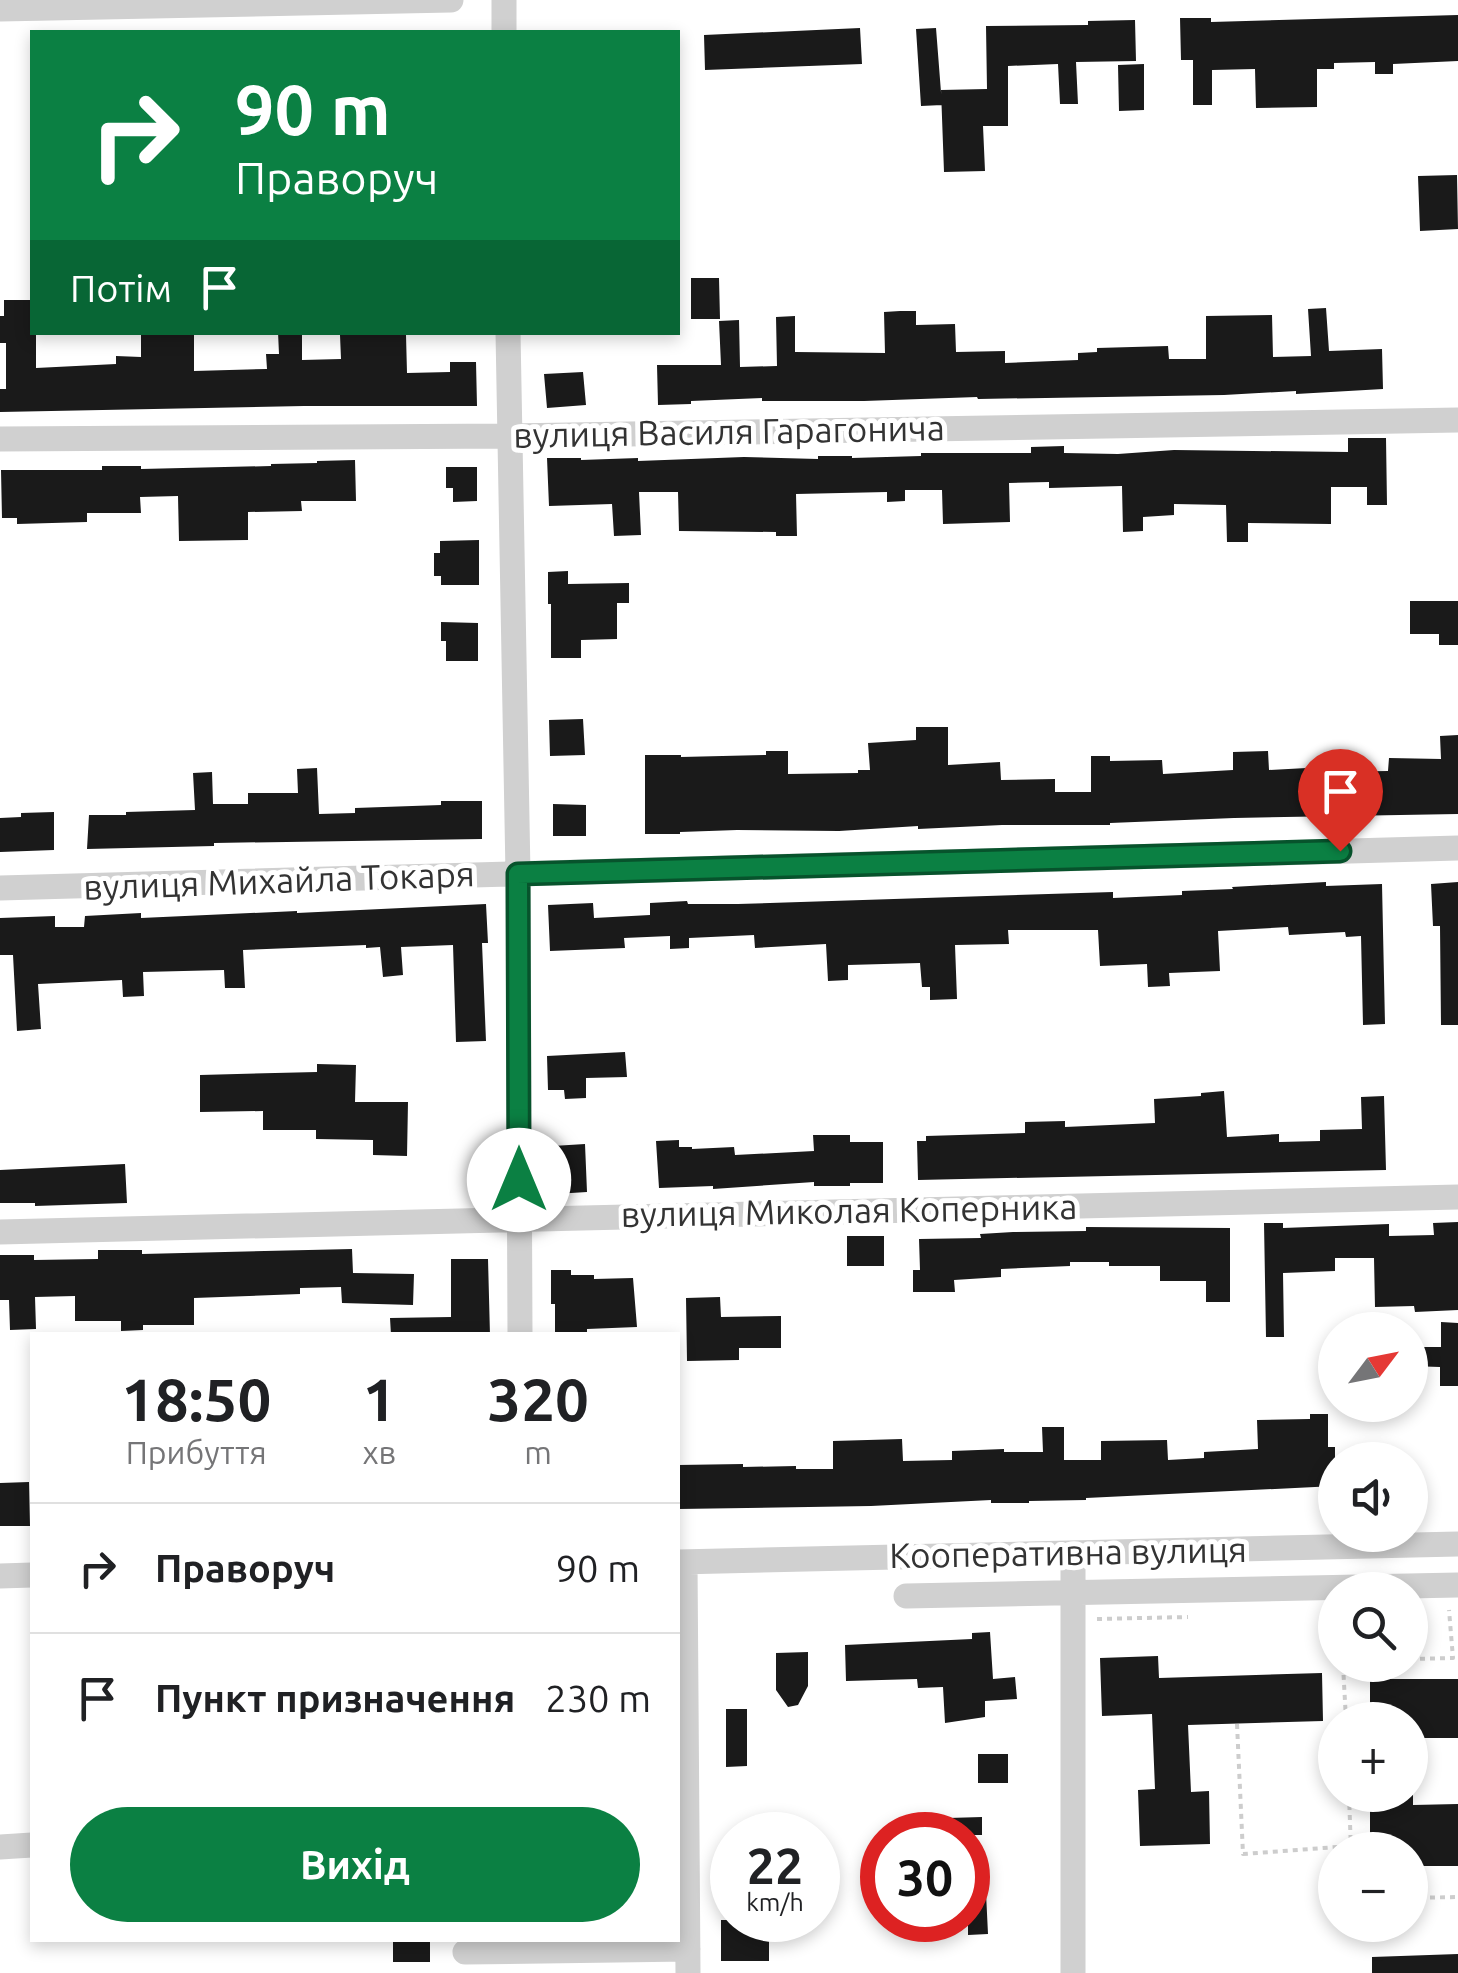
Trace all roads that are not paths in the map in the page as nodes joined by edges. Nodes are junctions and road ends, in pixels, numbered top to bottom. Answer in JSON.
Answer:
{"nodes":[{"id":1,"x":451,"y":0,"type":"edge"},
{"id":2,"x":504,"y":0,"type":"edge"},
{"id":3,"x":0,"y":9,"type":"edge"},
{"id":4,"x":504,"y":30,"type":"edge"},
{"id":5,"x":508,"y":335,"type":"edge"},
{"id":6,"x":1458,"y":420,"type":"edge"},
{"id":7,"x":509,"y":436,"type":"junction"},
{"id":8,"x":0,"y":439,"type":"edge"},
{"id":9,"x":1458,"y":848,"type":"edge"},
{"id":10,"x":518,"y":874,"type":"junction"},
{"id":11,"x":0,"y":888,"type":"edge"},
{"id":12,"x":1458,"y":1197,"type":"edge"},
{"id":13,"x":519,"y":1219,"type":"junction"},
{"id":14,"x":0,"y":1232,"type":"edge"},
{"id":15,"x":520,"y":1332,"type":"edge"},
{"id":16,"x":1458,"y":1544,"type":"edge"},
{"id":17,"x":1073,"y":1554,"type":"junction"},
{"id":18,"x":681,"y":1562,"type":"edge"},
{"id":19,"x":30,"y":1575,"type":"edge"},
{"id":20,"x":0,"y":1576,"type":"edge"},
{"id":21,"x":1453,"y":1585,"type":"edge"},
{"id":22,"x":1073,"y":1591,"type":"junction"},
{"id":23,"x":906,"y":1596,"type":"dead end"},
{"id":24,"x":30,"y":1845,"type":"edge"},
{"id":25,"x":0,"y":1847,"type":"edge"},
{"id":26,"x":466,"y":1952,"type":"dead end"},
{"id":27,"x":688,"y":1961,"type":"edge"},
{"id":28,"x":1074,"y":1973,"type":"edge"}],
"edges":[{"from":1,"to":3,"type":"street"},
{"from":2,"to":4,"type":"street"},
{"from":5,"to":7,"type":"street"},
{"from":6,"to":7,"type":"street","name":"вулиця Василя Гарагонича"},
{"from":7,"to":8,"type":"street","name":"вулиця Василя Гарагонича"},
{"from":7,"to":10,"type":"street"},
{"from":9,"to":10,"type":"street","name":"вулиця Михайла Токаря"},
{"from":10,"to":11,"type":"street","name":"вулиця Михайла Токаря"},
{"from":10,"to":13,"type":"street"},
{"from":12,"to":13,"type":"street","name":"вулиця Миколая Коперника"},
{"from":13,"to":14,"type":"street","name":"вулиця Миколая Коперника"},
{"from":13,"to":15,"type":"street"},
{"from":16,"to":17,"type":"street","name":"Кооперативна вулиця"},
{"from":17,"to":18,"type":"street","name":"Кооперативна вулиця"},
{"from":17,"to":22,"type":"street"},
{"from":18,"to":27,"type":"street"},
{"from":19,"to":20,"type":"street"},
{"from":21,"to":22,"type":"street","name":"Кооперативна вулиця"},
{"from":22,"to":23,"type":"street","name":"Кооперативна вулиця"},
{"from":22,"to":28,"type":"street"},
{"from":24,"to":25,"type":"street"},
{"from":26,"to":27,"type":"street"}]}
